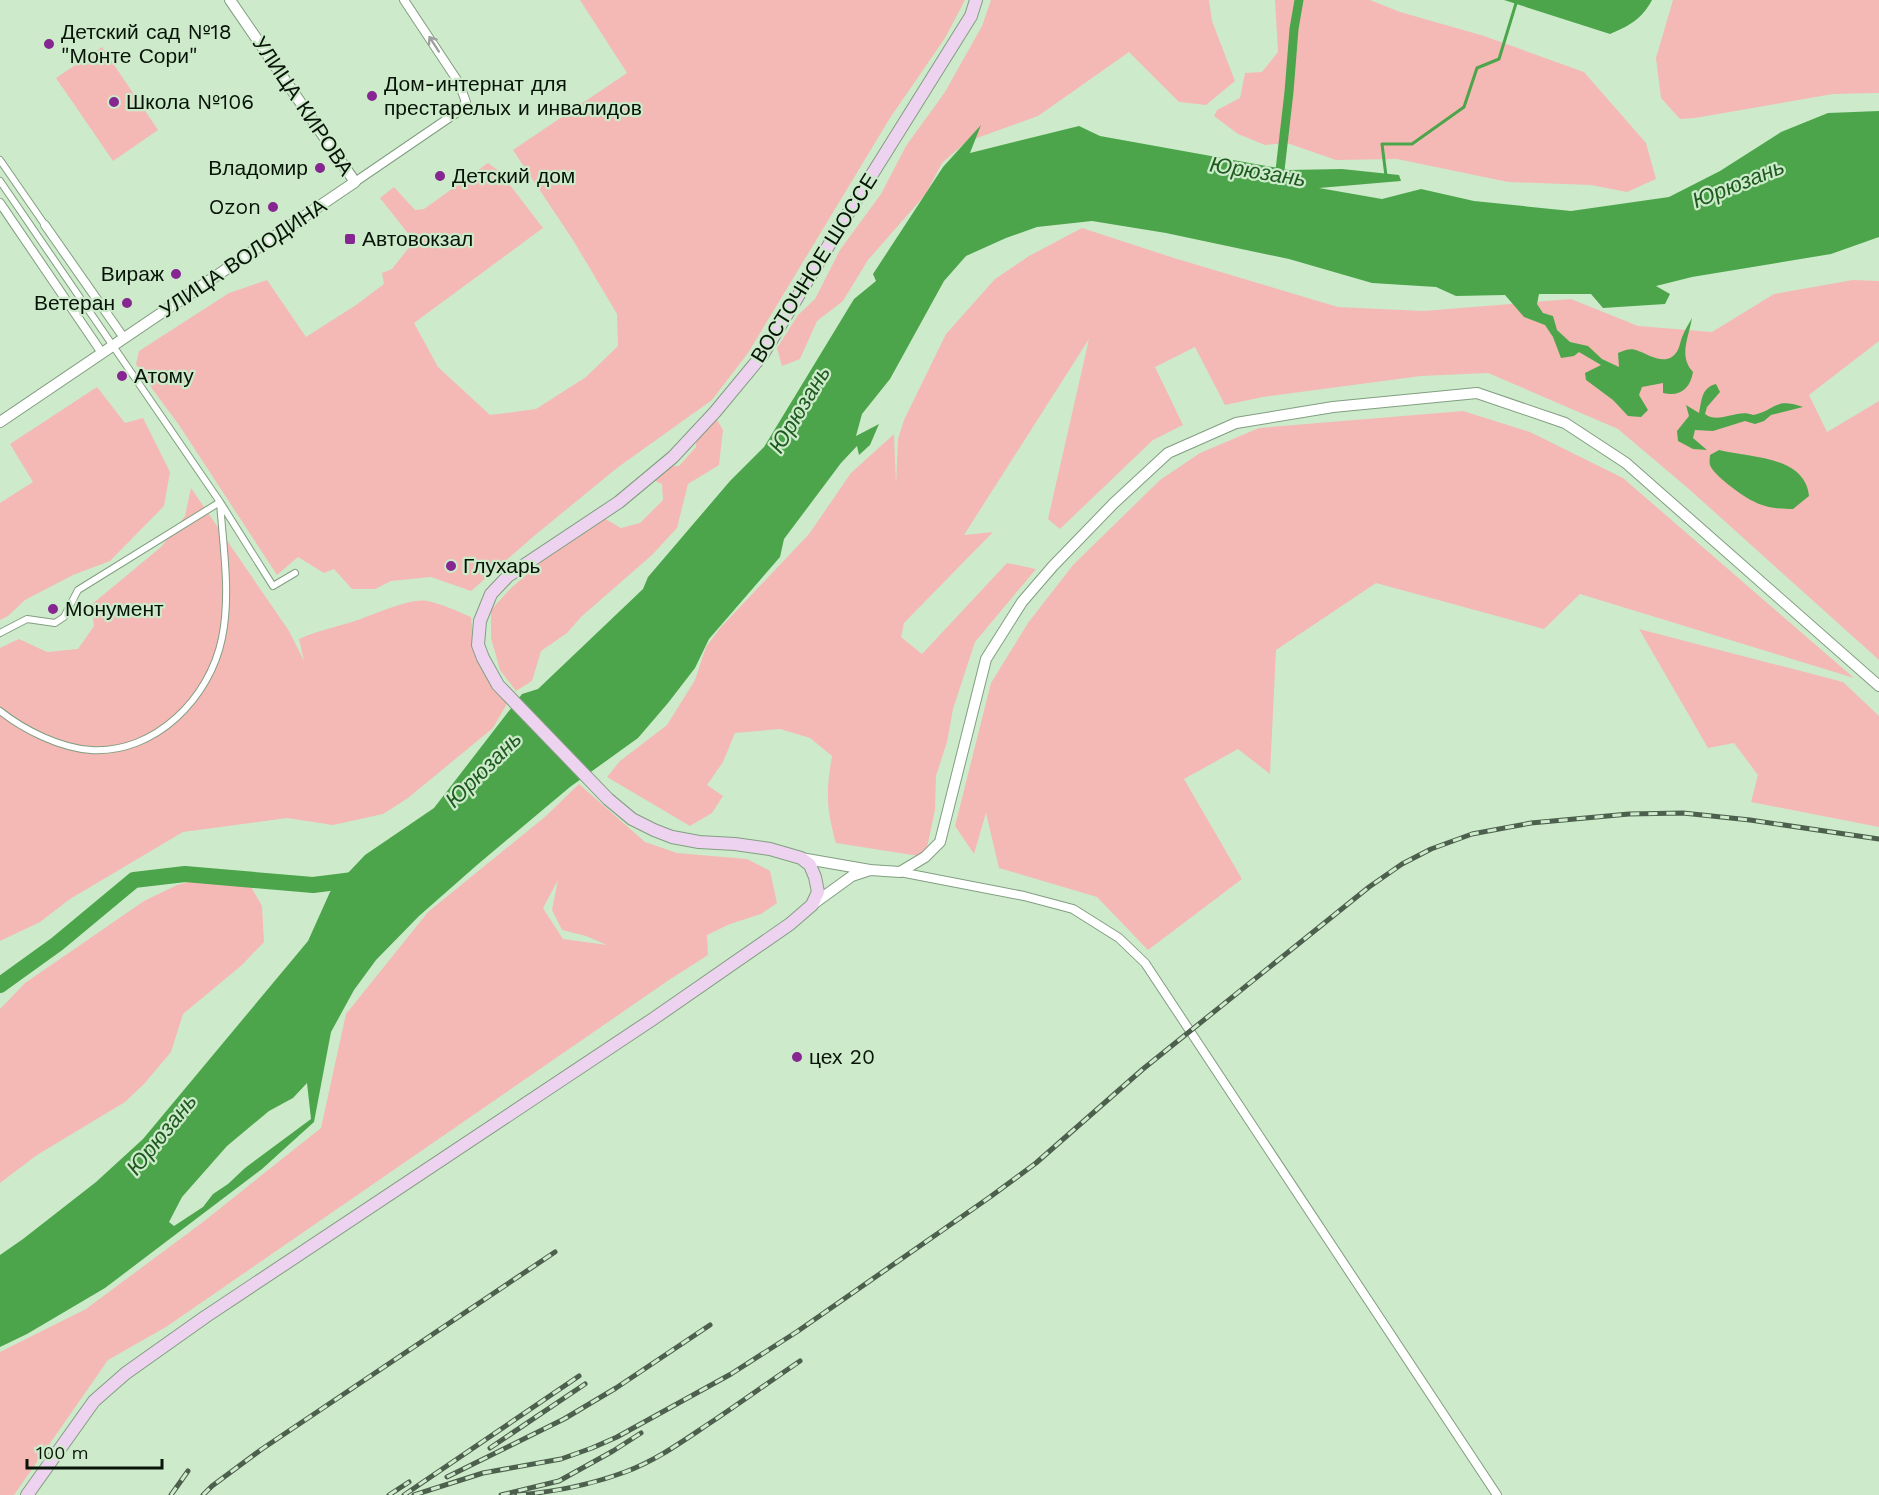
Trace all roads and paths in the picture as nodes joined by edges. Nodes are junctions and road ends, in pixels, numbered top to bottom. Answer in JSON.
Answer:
{"nodes":[{"id":1,"x":230,"y":0,"type":"edge"},
{"id":2,"x":976,"y":0,"type":"edge"},
{"id":3,"x":406,"y":3,"type":"edge"},
{"id":4,"x":0,"y":160,"type":"edge"},
{"id":5,"x":0,"y":181,"type":"edge"},
{"id":6,"x":355,"y":182,"type":"junction"},
{"id":7,"x":0,"y":203,"type":"edge"},
{"id":8,"x":45,"y":225,"type":"joint"},
{"id":9,"x":124,"y":338,"type":"junction"},
{"id":10,"x":113,"y":346,"type":"junction"},
{"id":11,"x":102,"y":353,"type":"junction"},
{"id":12,"x":0,"y":422,"type":"edge"},
{"id":13,"x":220,"y":502,"type":"junction"},
{"id":14,"x":295,"y":573,"type":"dead end"},
{"id":15,"x":0,"y":633,"type":"edge"},
{"id":16,"x":1879,"y":686,"type":"edge"},
{"id":17,"x":0,"y":711,"type":"edge"},
{"id":18,"x":801,"y":858,"type":"junction"},
{"id":19,"x":870,"y":870,"type":"junction"},
{"id":20,"x":900,"y":872,"type":"junction"},
{"id":21,"x":812,"y":905,"type":"junction"},
{"id":22,"x":27,"y":1495,"type":"edge"},
{"id":23,"x":1497,"y":1495,"type":"edge"}],
"edges":[{"from":1,"to":6,"type":"street","name":"УЛИЦА КИРОВА"},
{"from":2,"to":18,"type":"main road","name":"ВОСТОЧНОЕ ШОССЕ"},
{"from":6,"to":3,"type":"street","name":"УЛИЦА ВОЛОДИНА","one_way":true},
{"from":4,"to":8,"type":"street"},
{"from":5,"to":10,"type":"street"},
{"from":6,"to":9,"type":"street","name":"УЛИЦА ВОЛОДИНА"},
{"from":7,"to":11,"type":"street"},
{"from":8,"to":9,"type":"street"},
{"from":9,"to":10,"type":"street","name":"УЛИЦА ВОЛОДИНА"},
{"from":10,"to":11,"type":"street","name":"УЛИЦА ВОЛОДИНА"},
{"from":10,"to":13,"type":"street"},
{"from":11,"to":12,"type":"street","name":"УЛИЦА ВОЛОДИНА"},
{"from":13,"to":14,"type":"street"},
{"from":13,"to":15,"type":"street"},
{"from":13,"to":17,"type":"street"},
{"from":16,"to":20,"type":"street"},
{"from":18,"to":19,"type":"street","name":"ВОСТОЧНОЕ ШОССЕ"},
{"from":18,"to":21,"type":"main road"},
{"from":19,"to":20,"type":"street","name":"ВОСТОЧНОЕ ШОССЕ"},
{"from":19,"to":21,"type":"street"},
{"from":20,"to":23,"type":"street"},
{"from":21,"to":22,"type":"main road"}]}
